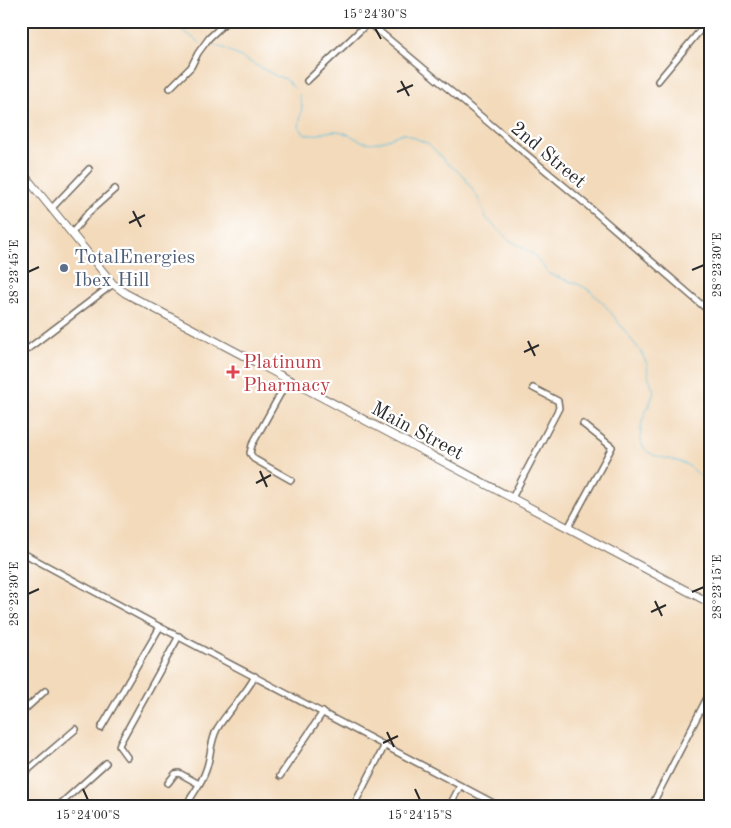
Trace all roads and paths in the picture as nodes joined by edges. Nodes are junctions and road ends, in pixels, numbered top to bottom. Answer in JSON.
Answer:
{"nodes":[{"id":1,"x":227,"y":21,"type":"edge"},
{"id":2,"x":708,"y":21,"type":"edge"},
{"id":3,"x":369,"y":22,"type":"edge"},
{"id":4,"x":307,"y":81,"type":"dead end"},
{"id":5,"x":658,"y":81,"type":"dead end"},
{"id":6,"x":170,"y":88,"type":"dead end"},
{"id":7,"x":89,"y":169,"type":"dead end"},
{"id":8,"x":21,"y":171,"type":"edge"},
{"id":9,"x":115,"y":189,"type":"dead end"},
{"id":10,"x":51,"y":209,"type":"junction"},
{"id":11,"x":72,"y":233,"type":"junction"},
{"id":12,"x":113,"y":284,"type":"junction"},
{"id":13,"x":710,"y":312,"type":"edge"},
{"id":14,"x":21,"y":354,"type":"edge"},
{"id":15,"x":288,"y":380,"type":"junction"},
{"id":16,"x":533,"y":388,"type":"dead end"},
{"id":17,"x":583,"y":424,"type":"dead end"},
{"id":18,"x":292,"y":480,"type":"dead end"},
{"id":19,"x":512,"y":498,"type":"junction"},
{"id":20,"x":568,"y":528,"type":"junction"},
{"id":21,"x":21,"y":552,"type":"edge"},
{"id":22,"x":710,"y":603,"type":"edge"},
{"id":23,"x":160,"y":627,"type":"junction"},
{"id":24,"x":179,"y":636,"type":"junction"},
{"id":25,"x":255,"y":676,"type":"junction"},
{"id":26,"x":45,"y":691,"type":"dead end"},
{"id":27,"x":710,"y":692,"type":"edge"},
{"id":28,"x":323,"y":712,"type":"junction"},
{"id":29,"x":21,"y":713,"type":"edge"},
{"id":30,"x":101,"y":728,"type":"dead end"},
{"id":31,"x":76,"y":729,"type":"dead end"},
{"id":32,"x":386,"y":745,"type":"junction"},
{"id":33,"x":127,"y":757,"type":"dead end"},
{"id":34,"x":106,"y":763,"type":"dead end"},
{"id":35,"x":21,"y":776,"type":"edge"},
{"id":36,"x":280,"y":776,"type":"dead end"},
{"id":37,"x":168,"y":783,"type":"dead end"},
{"id":38,"x":199,"y":784,"type":"junction"},
{"id":39,"x":460,"y":786,"type":"junction"},
{"id":40,"x":57,"y":807,"type":"edge"},
{"id":41,"x":185,"y":807,"type":"edge"},
{"id":42,"x":353,"y":807,"type":"edge"},
{"id":43,"x":450,"y":807,"type":"edge"},
{"id":44,"x":501,"y":807,"type":"edge"},
{"id":45,"x":651,"y":807,"type":"edge"}],
"edges":[{"from":1,"to":6,"type":"street"},
{"from":2,"to":5,"type":"street"},
{"from":3,"to":4,"type":"street"},
{"from":3,"to":13,"type":"street","name":"2nd Street"},
{"from":7,"to":10,"type":"street"},
{"from":8,"to":10,"type":"main road","name":"Main Street"},
{"from":9,"to":11,"type":"street"},
{"from":10,"to":11,"type":"main road","name":"Main Street"},
{"from":11,"to":12,"type":"main road","name":"Main Street"},
{"from":12,"to":14,"type":"street"},
{"from":12,"to":15,"type":"main road","name":"Main Street"},
{"from":15,"to":18,"type":"street"},
{"from":15,"to":19,"type":"main road","name":"Main Street"},
{"from":16,"to":19,"type":"street"},
{"from":17,"to":20,"type":"street"},
{"from":19,"to":20,"type":"main road","name":"Main Street"},
{"from":20,"to":22,"type":"main road","name":"Main Street"},
{"from":21,"to":23,"type":"street"},
{"from":23,"to":24,"type":"street"},
{"from":23,"to":30,"type":"street"},
{"from":24,"to":25,"type":"street"},
{"from":24,"to":33,"type":"street"},
{"from":25,"to":28,"type":"street"},
{"from":25,"to":38,"type":"street"},
{"from":26,"to":29,"type":"street"},
{"from":27,"to":45,"type":"street"},
{"from":28,"to":32,"type":"street"},
{"from":28,"to":36,"type":"street"},
{"from":31,"to":35,"type":"street"},
{"from":32,"to":39,"type":"street"},
{"from":32,"to":42,"type":"street"},
{"from":34,"to":40,"type":"street"},
{"from":37,"to":38,"type":"street"},
{"from":38,"to":41,"type":"street"},
{"from":39,"to":43,"type":"street"},
{"from":39,"to":44,"type":"street"}]}
